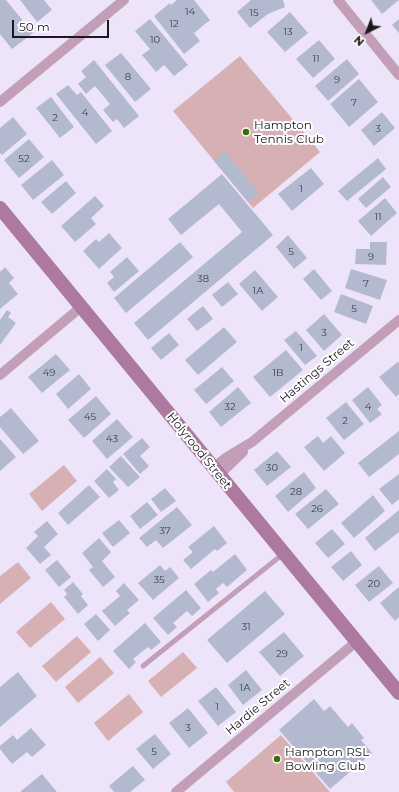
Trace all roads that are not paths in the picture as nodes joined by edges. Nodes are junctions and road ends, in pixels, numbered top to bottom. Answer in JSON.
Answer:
{"nodes":[{"id":1,"x":124,"y":0,"type":"edge"},
{"id":2,"x":338,"y":0,"type":"edge"},
{"id":3,"x":399,"y":75,"type":"edge"},
{"id":4,"x":0,"y":102,"type":"edge"},
{"id":5,"x":0,"y":208,"type":"edge"},
{"id":6,"x":81,"y":307,"type":"junction"},
{"id":7,"x":399,"y":320,"type":"edge"},
{"id":8,"x":0,"y":374,"type":"edge"},
{"id":9,"x":216,"y":471,"type":"junction"},
{"id":10,"x":284,"y":553,"type":"junction"},
{"id":11,"x":356,"y":642,"type":"junction"},
{"id":12,"x":143,"y":666,"type":"dead end"},
{"id":13,"x":399,"y":693,"type":"edge"},
{"id":14,"x":176,"y":792,"type":"edge"}],
"edges":[{"from":1,"to":4,"type":"street"},
{"from":2,"to":3,"type":"street"},
{"from":5,"to":6,"type":"street","name":"Holyrood Street"},
{"from":6,"to":8,"type":"street"},
{"from":6,"to":9,"type":"street","name":"Holyrood Street"},
{"from":7,"to":9,"type":"street","name":"Hastings Street"},
{"from":9,"to":10,"type":"street","name":"Holyrood Street"},
{"from":10,"to":11,"type":"street","name":"Holyrood Street"},
{"from":10,"to":12,"type":"lane"},
{"from":11,"to":13,"type":"street","name":"Holyrood Street"},
{"from":11,"to":14,"type":"street","name":"Hardie Street"}]}
